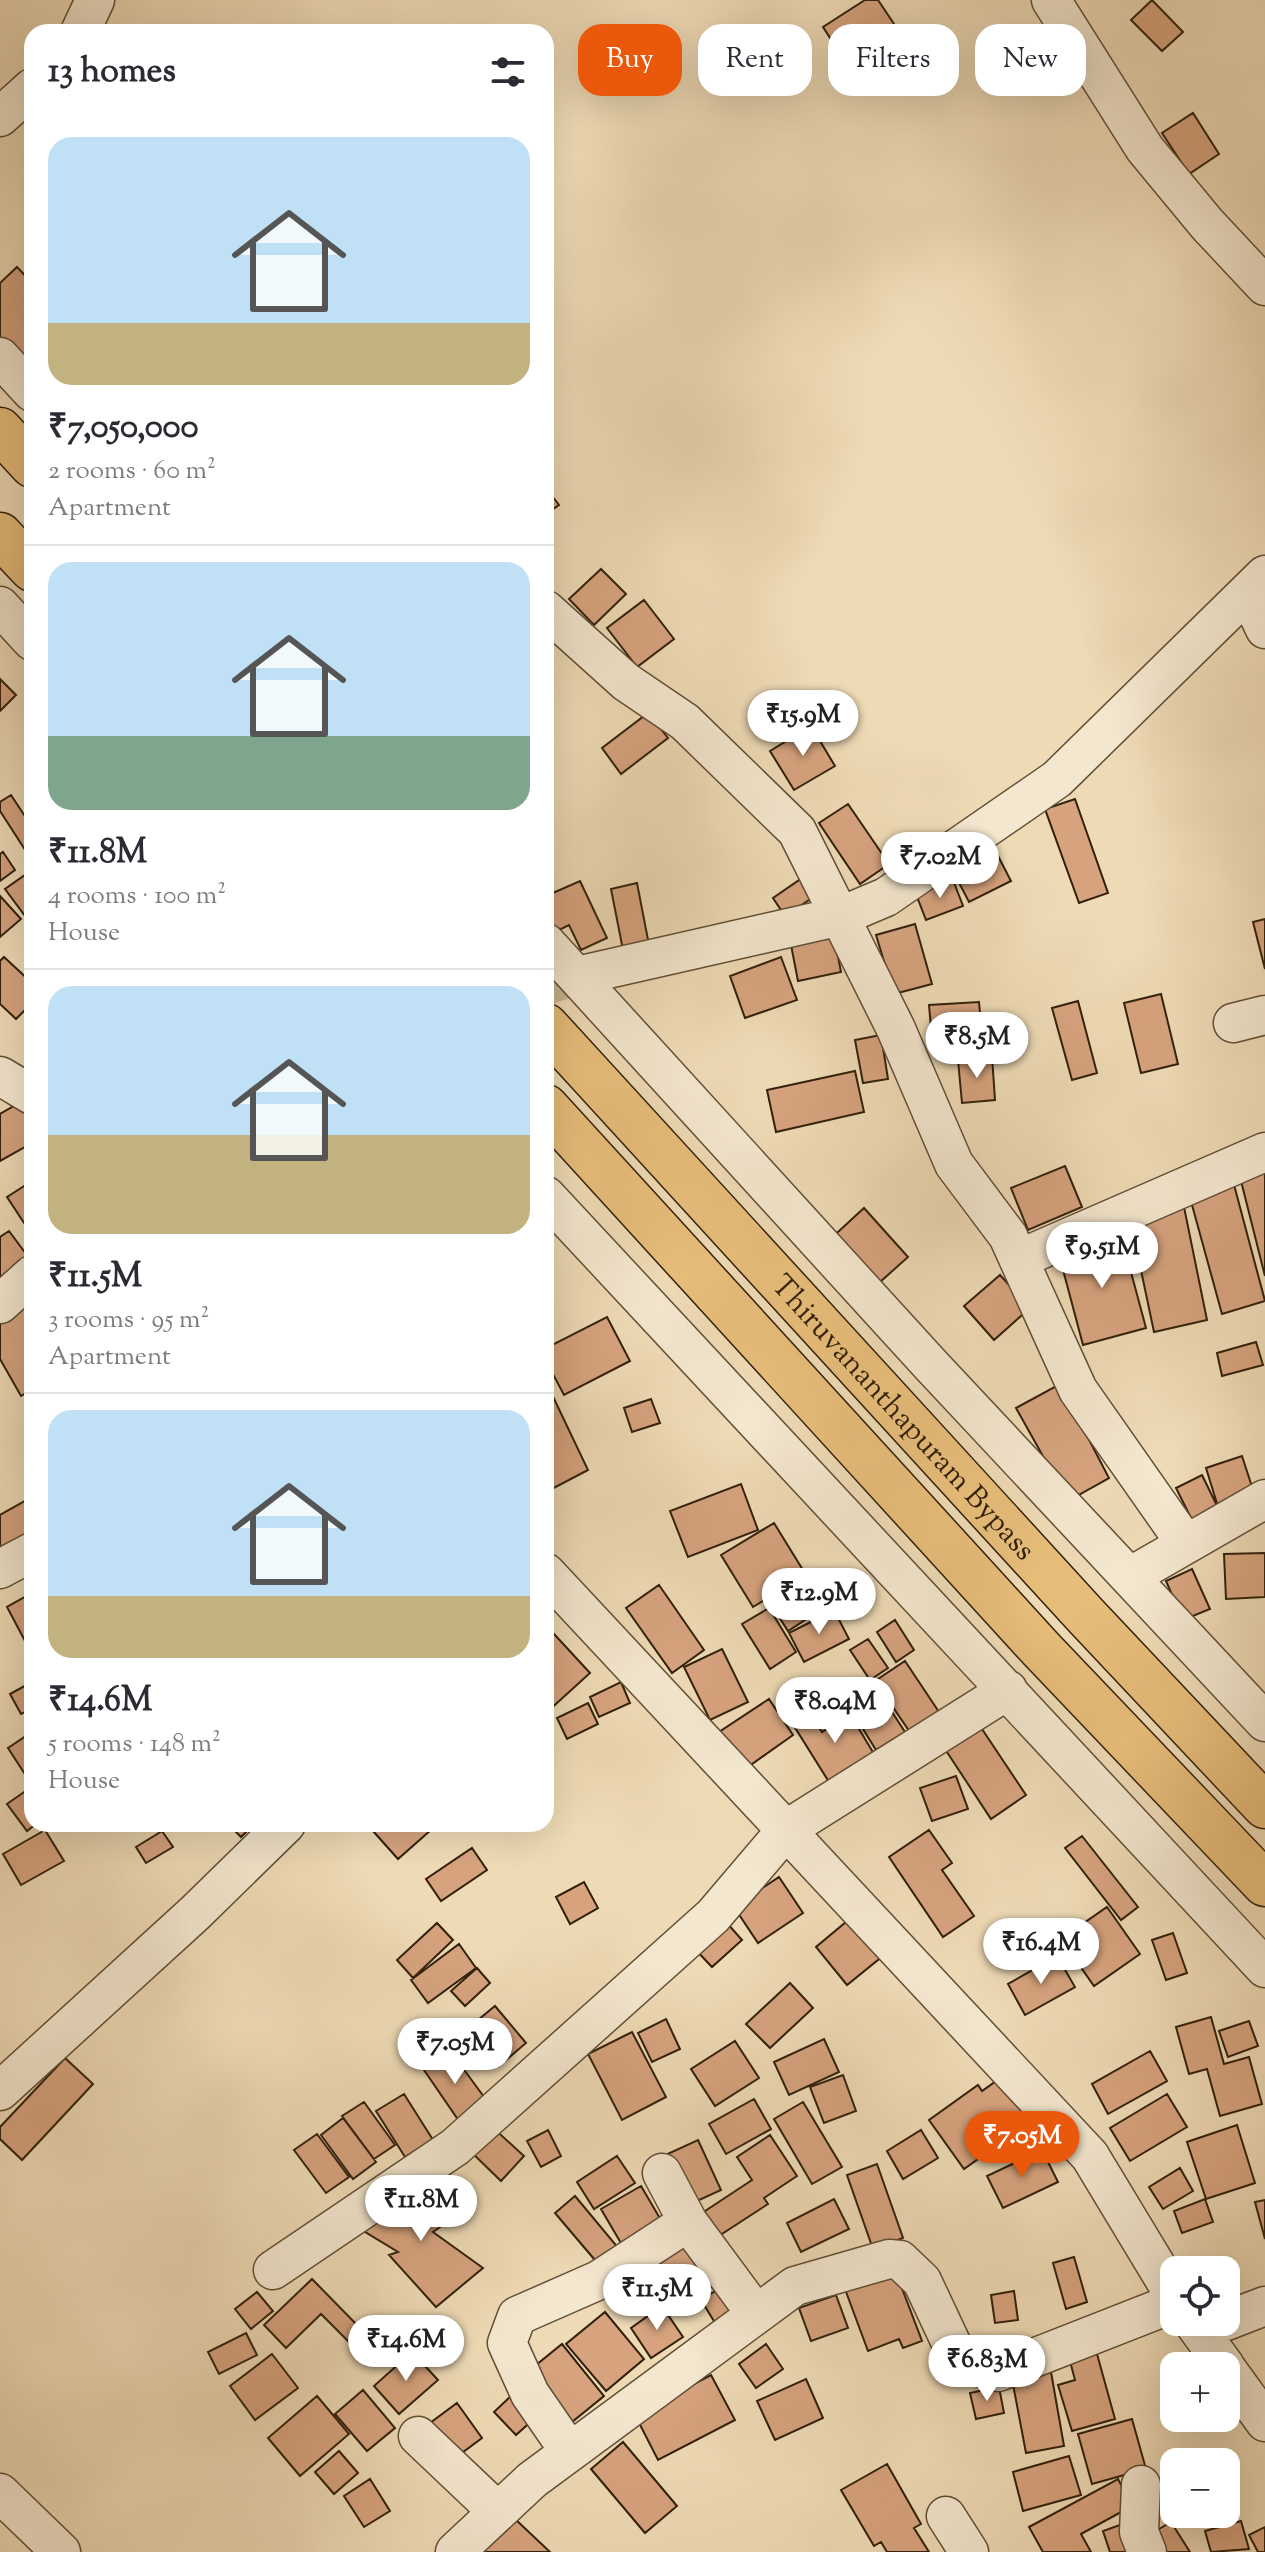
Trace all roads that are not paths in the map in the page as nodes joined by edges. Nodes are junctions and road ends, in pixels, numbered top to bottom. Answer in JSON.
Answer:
{"nodes":[{"id":1,"x":95,"y":0,"type":"edge"},
{"id":2,"x":1051,"y":0,"type":"edge"},
{"id":3,"x":84,"y":24,"type":"edge"},
{"id":4,"x":24,"y":95,"type":"edge"},
{"id":5,"x":0,"y":117,"type":"edge"},
{"id":6,"x":1265,"y":286,"type":"edge"},
{"id":7,"x":0,"y":357,"type":"edge"},
{"id":8,"x":24,"y":383,"type":"edge"},
{"id":9,"x":0,"y":430,"type":"edge"},
{"id":10,"x":24,"y":456,"type":"edge"},
{"id":11,"x":0,"y":535,"type":"edge"},
{"id":12,"x":24,"y":560,"type":"edge"},
{"id":13,"x":1256,"y":584,"type":"edge"},
{"id":14,"x":0,"y":606,"type":"edge"},
{"id":15,"x":554,"y":617,"type":"edge"},
{"id":16,"x":1265,"y":629,"type":"edge"},
{"id":17,"x":24,"y":632,"type":"edge"},
{"id":18,"x":841,"y":916,"type":"junction"},
{"id":19,"x":554,"y":952,"type":"edge"},
{"id":20,"x":577,"y":976,"type":"junction"},
{"id":21,"x":554,"y":1035,"type":"edge"},
{"id":22,"x":0,"y":1076,"type":"edge"},
{"id":23,"x":24,"y":1090,"type":"edge"},
{"id":24,"x":554,"y":1116,"type":"edge"},
{"id":25,"x":1265,"y":1152,"type":"edge"},
{"id":26,"x":554,"y":1205,"type":"edge"},
{"id":27,"x":1019,"y":1259,"type":"junction"},
{"id":28,"x":24,"y":1282,"type":"edge"},
{"id":29,"x":0,"y":1304,"type":"edge"},
{"id":30,"x":1265,"y":1499,"type":"edge"},
{"id":31,"x":1186,"y":1544,"type":"junction"},
{"id":32,"x":24,"y":1556,"type":"edge"},
{"id":33,"x":0,"y":1569,"type":"edge"},
{"id":34,"x":1131,"y":1576,"type":"junction"},
{"id":35,"x":554,"y":1581,"type":"edge"},
{"id":36,"x":1008,"y":1690,"type":"junction"},
{"id":37,"x":1265,"y":1722,"type":"edge"},
{"id":38,"x":1265,"y":1806,"type":"edge"},
{"id":39,"x":787,"y":1829,"type":"junction"},
{"id":40,"x":278,"y":1832,"type":"edge"},
{"id":41,"x":1265,"y":1884,"type":"edge"},
{"id":42,"x":1265,"y":1968,"type":"edge"},
{"id":43,"x":0,"y":2091,"type":"edge"},
{"id":44,"x":662,"y":2173,"type":"dead end"},
{"id":45,"x":688,"y":2222,"type":"junction"},
{"id":46,"x":273,"y":2270,"type":"dead end"},
{"id":47,"x":1160,"y":2272,"type":"edge"},
{"id":48,"x":1265,"y":2306,"type":"edge"},
{"id":49,"x":1160,"y":2308,"type":"edge"},
{"id":50,"x":756,"y":2314,"type":"junction"},
{"id":51,"x":1240,"y":2314,"type":"edge"},
{"id":52,"x":1240,"y":2388,"type":"edge"},
{"id":53,"x":1265,"y":2422,"type":"edge"},
{"id":54,"x":418,"y":2436,"type":"dead end"},
{"id":55,"x":570,"y":2452,"type":"junction"},
{"id":56,"x":1141,"y":2485,"type":"dead end"},
{"id":57,"x":0,"y":2493,"type":"edge"},
{"id":58,"x":498,"y":2512,"type":"junction"},
{"id":59,"x":946,"y":2516,"type":"dead end"},
{"id":60,"x":61,"y":2552,"type":"edge"},
{"id":61,"x":455,"y":2552,"type":"edge"},
{"id":62,"x":969,"y":2552,"type":"edge"},
{"id":63,"x":1147,"y":2552,"type":"edge"}],
"edges":[{"from":1,"to":3,"type":"street"},
{"from":2,"to":6,"type":"street"},
{"from":4,"to":5,"type":"street"},
{"from":7,"to":8,"type":"street"},
{"from":9,"to":10,"type":"highway"},
{"from":11,"to":12,"type":"highway"},
{"from":13,"to":16,"type":"street"},
{"from":13,"to":18,"type":"street"},
{"from":14,"to":17,"type":"street"},
{"from":15,"to":18,"type":"street"},
{"from":18,"to":20,"type":"street"},
{"from":18,"to":27,"type":"street"},
{"from":19,"to":20,"type":"street","name":"Thiruvananthapuram Bypass"},
{"from":20,"to":34,"type":"street","name":"Thiruvananthapuram Bypass"},
{"from":21,"to":38,"type":"highway","name":"Thiruvananthapuram Bypass"},
{"from":22,"to":23,"type":"street"},
{"from":24,"to":41,"type":"highway","name":"Thiruvananthapuram Bypass"},
{"from":25,"to":27,"type":"street"},
{"from":26,"to":36,"type":"street"},
{"from":27,"to":31,"type":"street"},
{"from":28,"to":29,"type":"street"},
{"from":30,"to":31,"type":"street"},
{"from":31,"to":34,"type":"street"},
{"from":32,"to":33,"type":"street"},
{"from":34,"to":37,"type":"street","name":"Thiruvananthapuram Bypass"},
{"from":35,"to":39,"type":"street"},
{"from":36,"to":39,"type":"street"},
{"from":36,"to":42,"type":"street"},
{"from":39,"to":46,"type":"street"},
{"from":39,"to":47,"type":"street"},
{"from":40,"to":43,"type":"street"},
{"from":44,"to":45,"type":"street"},
{"from":45,"to":50,"type":"street"},
{"from":45,"to":55,"type":"street"},
{"from":48,"to":51,"type":"street"},
{"from":49,"to":50,"type":"street"},
{"from":50,"to":55,"type":"street"},
{"from":52,"to":53,"type":"street"},
{"from":54,"to":58,"type":"street"},
{"from":55,"to":58,"type":"street"},
{"from":56,"to":63,"type":"street"},
{"from":57,"to":60,"type":"street"},
{"from":58,"to":61,"type":"street"},
{"from":59,"to":62,"type":"street"}]}
